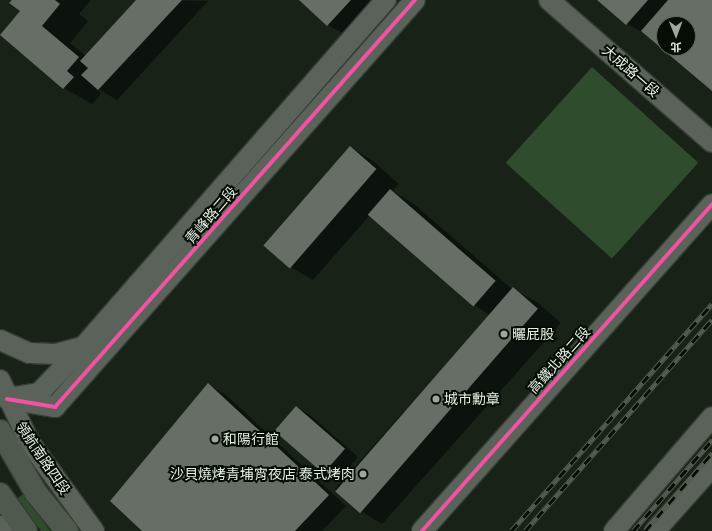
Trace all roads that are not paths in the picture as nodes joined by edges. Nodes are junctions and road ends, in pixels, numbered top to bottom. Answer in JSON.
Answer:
{"nodes":[{"id":1,"x":386,"y":0,"type":"edge"},
{"id":2,"x":414,"y":0,"type":"edge"},
{"id":3,"x":549,"y":0,"type":"edge"},
{"id":4,"x":712,"y":142,"type":"edge"},
{"id":5,"x":712,"y":204,"type":"edge"},
{"id":6,"x":0,"y":340,"type":"edge"},
{"id":7,"x":83,"y":348,"type":"junction"},
{"id":8,"x":0,"y":380,"type":"edge"},
{"id":9,"x":3,"y":400,"type":"edge"},
{"id":10,"x":712,"y":417,"type":"edge"},
{"id":11,"x":0,"y":431,"type":"edge"},
{"id":12,"x":712,"y":466,"type":"edge"},
{"id":13,"x":0,"y":494,"type":"edge"},
{"id":14,"x":0,"y":526,"type":"edge"},
{"id":15,"x":4,"y":531,"type":"edge"},
{"id":16,"x":26,"y":531,"type":"edge"},
{"id":17,"x":67,"y":531,"type":"edge"},
{"id":18,"x":94,"y":531,"type":"edge"},
{"id":19,"x":422,"y":531,"type":"edge"},
{"id":20,"x":614,"y":531,"type":"edge"},
{"id":21,"x":655,"y":531,"type":"edge"}],
"edges":[{"from":1,"to":7,"type":"street","name":"青峰路二段"},
{"from":2,"to":9,"type":"street","name":"青峰路二段"},
{"from":3,"to":4,"type":"street","name":"大成路一段"},
{"from":5,"to":19,"type":"street","name":"高鐵北路二段"},
{"from":6,"to":7,"type":"street"},
{"from":7,"to":9,"type":"street","name":"青峰路二段"},
{"from":8,"to":9,"type":"street","name":"領航南路四段"},
{"from":9,"to":18,"type":"street","name":"領航南路四段"},
{"from":10,"to":20,"type":"street"},
{"from":11,"to":17,"type":"main road","name":"領航南路四段"},
{"from":12,"to":21,"type":"street"},
{"from":13,"to":16,"type":"main road"},
{"from":14,"to":15,"type":"street"}]}
